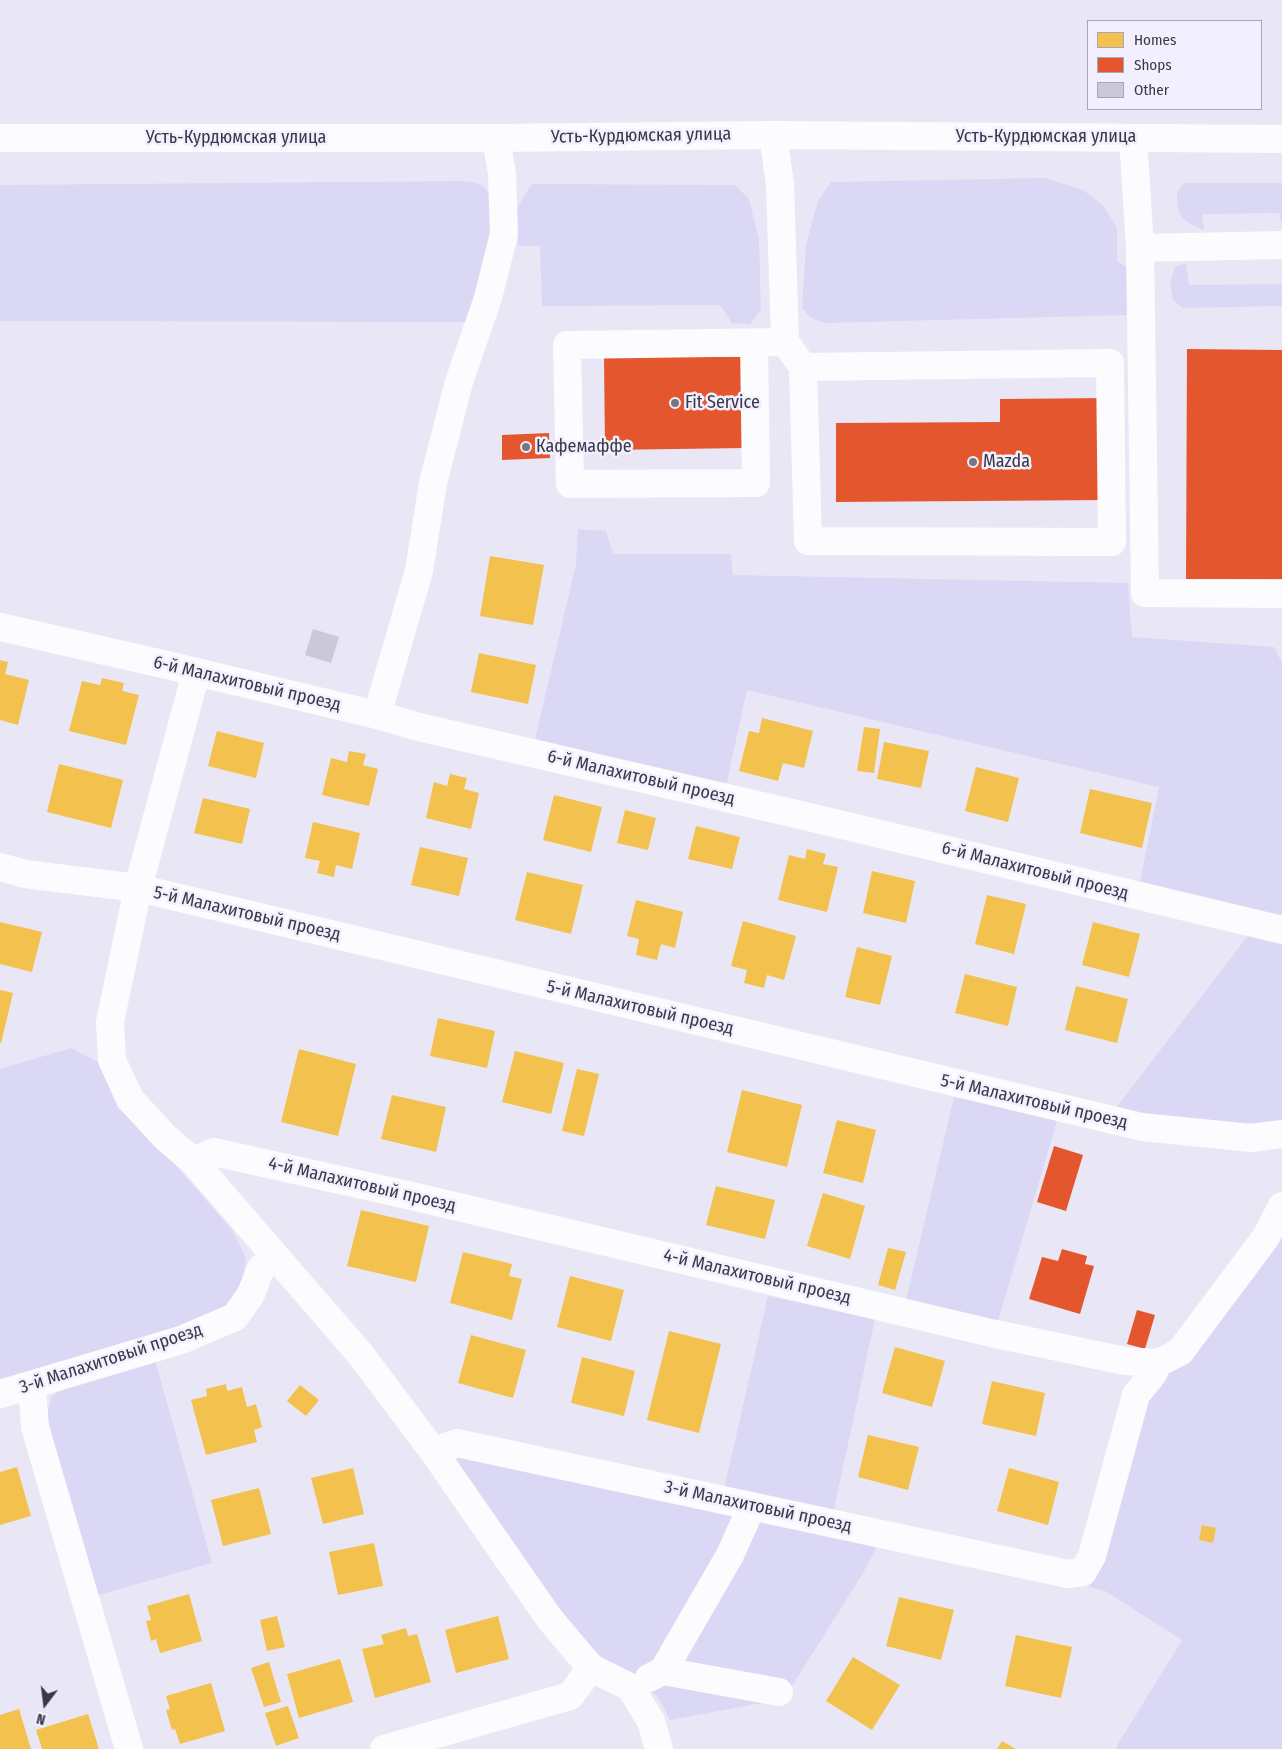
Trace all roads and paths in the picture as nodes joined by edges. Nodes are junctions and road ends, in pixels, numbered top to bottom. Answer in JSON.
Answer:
{"nodes":[{"id":1,"x":773,"y":135,"type":"junction"},
{"id":2,"x":0,"y":138,"type":"edge"},
{"id":3,"x":496,"y":138,"type":"junction"},
{"id":4,"x":1134,"y":138,"type":"junction"},
{"id":5,"x":1282,"y":139,"type":"edge"},
{"id":6,"x":1282,"y":245,"type":"edge"},
{"id":7,"x":1140,"y":248,"type":"junction"},
{"id":8,"x":785,"y":342,"type":"junction"},
{"id":9,"x":754,"y":343,"type":"junction"},
{"id":10,"x":803,"y":367,"type":"junction"},
{"id":11,"x":1282,"y":594,"type":"edge"},
{"id":12,"x":0,"y":627,"type":"edge"},
{"id":13,"x":196,"y":673,"type":"junction"},
{"id":14,"x":378,"y":715,"type":"junction"},
{"id":15,"x":0,"y":867,"type":"edge"},
{"id":16,"x":138,"y":888,"type":"junction"},
{"id":17,"x":1282,"y":930,"type":"edge"},
{"id":18,"x":1282,"y":1134,"type":"edge"},
{"id":19,"x":194,"y":1161,"type":"junction"},
{"id":20,"x":1282,"y":1206,"type":"edge"},
{"id":21,"x":278,"y":1258,"type":"junction"},
{"id":22,"x":1158,"y":1363,"type":"junction"},
{"id":23,"x":32,"y":1386,"type":"junction"},
{"id":24,"x":0,"y":1394,"type":"edge"},
{"id":25,"x":433,"y":1451,"type":"junction"},
{"id":26,"x":752,"y":1506,"type":"junction"},
{"id":27,"x":591,"y":1668,"type":"junction"},
{"id":28,"x":663,"y":1671,"type":"junction"},
{"id":29,"x":630,"y":1687,"type":"junction"},
{"id":30,"x":779,"y":1692,"type":"dead end"},
{"id":31,"x":391,"y":1748,"type":"edge"},
{"id":32,"x":129,"y":1749,"type":"edge"},
{"id":33,"x":659,"y":1749,"type":"edge"}],
"edges":[{"from":1,"to":3,"type":"street","name":"Усть-Курдюмская улица"},
{"from":1,"to":4,"type":"street","name":"Усть-Курдюмская улица"},
{"from":1,"to":8,"type":"street"},
{"from":2,"to":3,"type":"street","name":"Усть-Курдюмская улица"},
{"from":3,"to":14,"type":"street"},
{"from":4,"to":5,"type":"street","name":"Усть-Курдюмская улица"},
{"from":4,"to":7,"type":"street"},
{"from":6,"to":7,"type":"street"},
{"from":7,"to":11,"type":"street"},
{"from":8,"to":9,"type":"street"},
{"from":8,"to":10,"type":"street"},
{"from":9,"to":9,"type":"street"},
{"from":10,"to":10,"type":"street"},
{"from":12,"to":13,"type":"street","name":"6-й Малахитовый проезд"},
{"from":13,"to":14,"type":"street","name":"6-й Малахитовый проезд"},
{"from":13,"to":16,"type":"street"},
{"from":14,"to":17,"type":"street","name":"6-й Малахитовый проезд"},
{"from":15,"to":16,"type":"street","name":"5-й Малахитовый проезд"},
{"from":16,"to":18,"type":"street","name":"5-й Малахитовый проезд"},
{"from":16,"to":19,"type":"street"},
{"from":19,"to":21,"type":"street"},
{"from":19,"to":22,"type":"street","name":"4-й Малахитовый проезд"},
{"from":20,"to":22,"type":"street"},
{"from":21,"to":23,"type":"street","name":"3-й Малахитовый проезд"},
{"from":21,"to":25,"type":"street"},
{"from":22,"to":26,"type":"street","name":"3-й Малахитовый проезд"},
{"from":23,"to":24,"type":"street","name":"3-й Малахитовый проезд"},
{"from":23,"to":32,"type":"street"},
{"from":25,"to":26,"type":"street","name":"3-й Малахитовый проезд"},
{"from":25,"to":27,"type":"street"},
{"from":26,"to":28,"type":"street"},
{"from":27,"to":29,"type":"street"},
{"from":27,"to":31,"type":"street"},
{"from":28,"to":29,"type":"street"},
{"from":28,"to":30,"type":"street"},
{"from":29,"to":33,"type":"street"}]}
